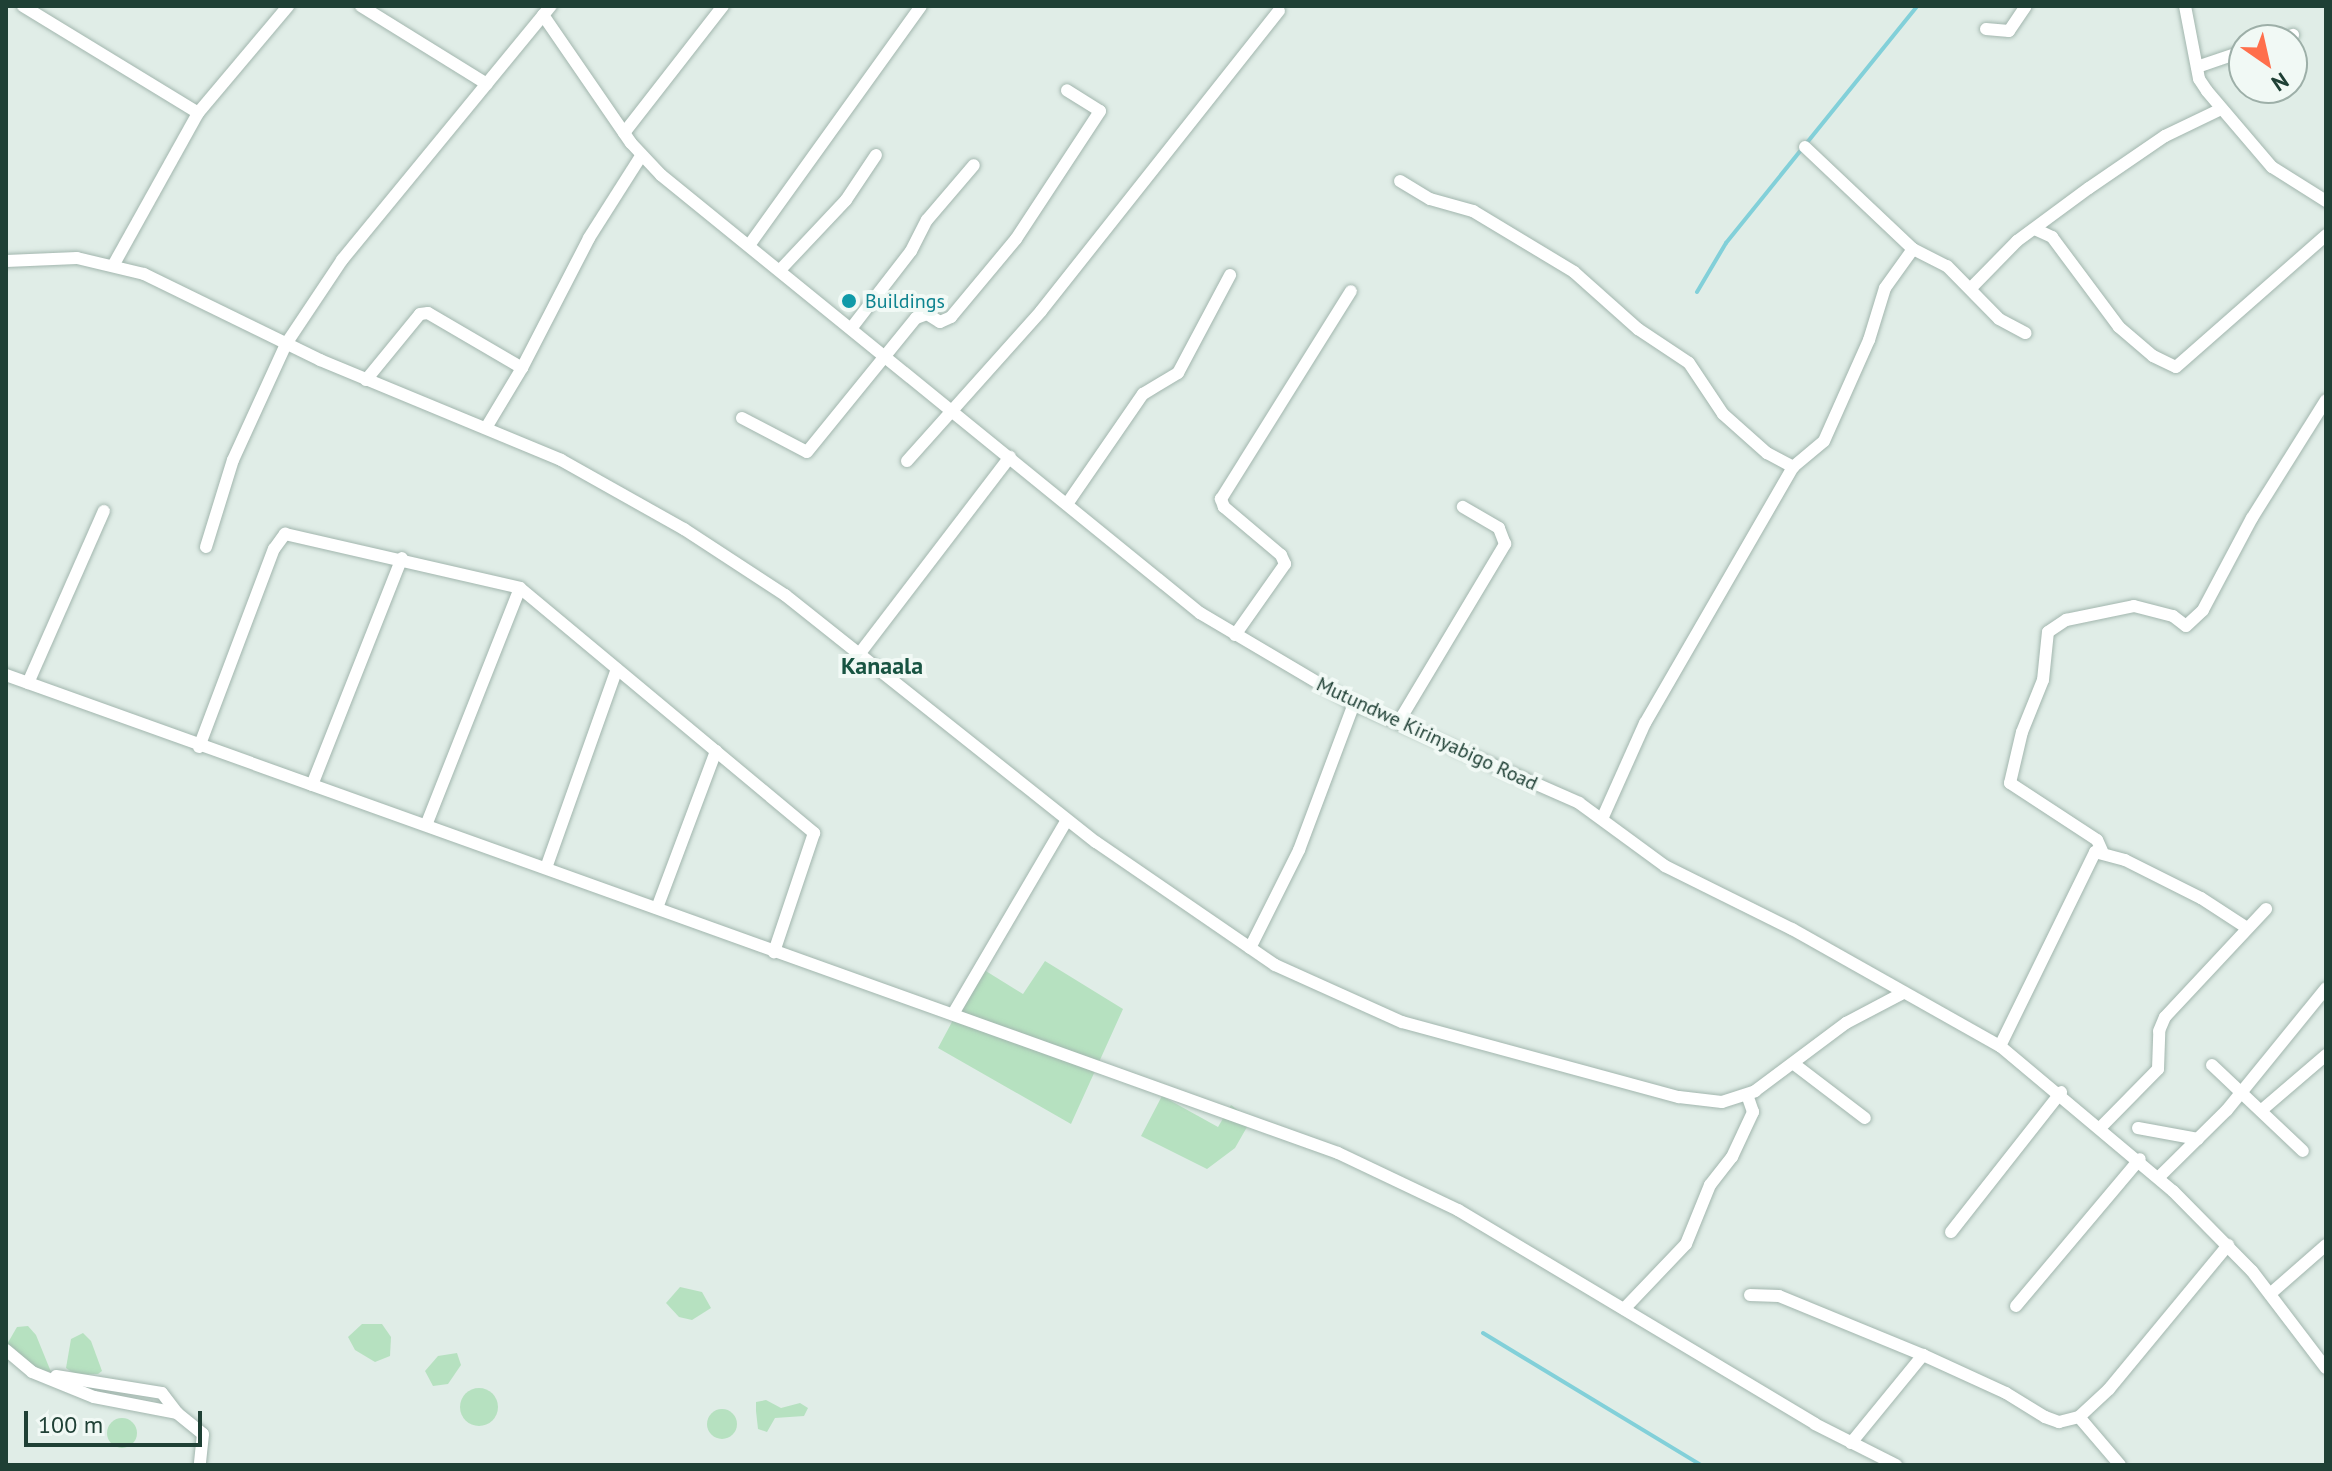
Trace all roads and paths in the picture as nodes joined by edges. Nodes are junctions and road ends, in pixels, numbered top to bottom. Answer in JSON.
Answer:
{"nodes":[{"id":1,"x":23,"y":6,"type":"edge"},
{"id":2,"x":288,"y":6,"type":"edge"},
{"id":3,"x":361,"y":6,"type":"edge"},
{"id":4,"x":723,"y":6,"type":"edge"},
{"id":5,"x":921,"y":6,"type":"edge"},
{"id":6,"x":2026,"y":6,"type":"edge"},
{"id":7,"x":2185,"y":6,"type":"edge"},
{"id":8,"x":547,"y":11,"type":"edge"},
{"id":9,"x":1279,"y":11,"type":"dead end"},
{"id":10,"x":1986,"y":29,"type":"dead end"},
{"id":11,"x":2228,"y":56,"type":"edge"},
{"id":12,"x":2197,"y":67,"type":"junction"},
{"id":13,"x":487,"y":84,"type":"junction"},
{"id":14,"x":1067,"y":90,"type":"dead end"},
{"id":15,"x":2221,"y":109,"type":"junction"},
{"id":16,"x":198,"y":113,"type":"junction"},
{"id":17,"x":624,"y":133,"type":"junction"},
{"id":18,"x":1805,"y":147,"type":"dead end"},
{"id":19,"x":876,"y":155,"type":"dead end"},
{"id":20,"x":641,"y":156,"type":"junction"},
{"id":21,"x":974,"y":165,"type":"dead end"},
{"id":22,"x":1400,"y":181,"type":"dead end"},
{"id":23,"x":2326,"y":201,"type":"edge"},
{"id":24,"x":2037,"y":230,"type":"junction"},
{"id":25,"x":2326,"y":235,"type":"edge"},
{"id":26,"x":750,"y":244,"type":"junction"},
{"id":27,"x":1913,"y":249,"type":"junction"},
{"id":28,"x":6,"y":261,"type":"edge"},
{"id":29,"x":114,"y":264,"type":"junction"},
{"id":30,"x":781,"y":269,"type":"junction"},
{"id":31,"x":1230,"y":275,"type":"dead end"},
{"id":32,"x":1971,"y":288,"type":"junction"},
{"id":33,"x":1351,"y":291,"type":"dead end"},
{"id":34,"x":853,"y":326,"type":"junction"},
{"id":35,"x":2025,"y":333,"type":"dead end"},
{"id":36,"x":286,"y":344,"type":"junction"},
{"id":37,"x":885,"y":354,"type":"junction"},
{"id":38,"x":522,"y":368,"type":"junction"},
{"id":39,"x":366,"y":380,"type":"junction"},
{"id":40,"x":2326,"y":400,"type":"edge"},
{"id":41,"x":952,"y":409,"type":"junction"},
{"id":42,"x":742,"y":418,"type":"dead end"},
{"id":43,"x":486,"y":428,"type":"junction"},
{"id":44,"x":1010,"y":457,"type":"junction"},
{"id":45,"x":907,"y":461,"type":"dead end"},
{"id":46,"x":1793,"y":467,"type":"junction"},
{"id":47,"x":1067,"y":504,"type":"junction"},
{"id":48,"x":1463,"y":507,"type":"dead end"},
{"id":49,"x":104,"y":511,"type":"dead end"},
{"id":50,"x":206,"y":547,"type":"dead end"},
{"id":51,"x":402,"y":558,"type":"junction"},
{"id":52,"x":520,"y":588,"type":"junction"},
{"id":53,"x":1235,"y":635,"type":"junction"},
{"id":54,"x":860,"y":653,"type":"junction"},
{"id":55,"x":617,"y":669,"type":"junction"},
{"id":56,"x":6,"y":675,"type":"edge"},
{"id":57,"x":28,"y":683,"type":"junction"},
{"id":58,"x":1354,"y":704,"type":"junction"},
{"id":59,"x":1398,"y":723,"type":"junction"},
{"id":60,"x":199,"y":747,"type":"junction"},
{"id":61,"x":716,"y":751,"type":"junction"},
{"id":62,"x":312,"y":785,"type":"junction"},
{"id":63,"x":1602,"y":819,"type":"junction"},
{"id":64,"x":1067,"y":820,"type":"junction"},
{"id":65,"x":426,"y":825,"type":"junction"},
{"id":66,"x":2102,"y":851,"type":"junction"},
{"id":67,"x":546,"y":868,"type":"junction"},
{"id":68,"x":657,"y":908,"type":"junction"},
{"id":69,"x":2266,"y":909,"type":"dead end"},
{"id":70,"x":2247,"y":928,"type":"junction"},
{"id":71,"x":1250,"y":948,"type":"junction"},
{"id":72,"x":774,"y":952,"type":"junction"},
{"id":73,"x":2326,"y":988,"type":"edge"},
{"id":74,"x":1901,"y":994,"type":"junction"},
{"id":75,"x":953,"y":1014,"type":"junction"},
{"id":76,"x":2000,"y":1046,"type":"junction"},
{"id":77,"x":2326,"y":1055,"type":"edge"},
{"id":78,"x":1794,"y":1064,"type":"junction"},
{"id":79,"x":2212,"y":1065,"type":"dead end"},
{"id":80,"x":2243,"y":1090,"type":"junction"},
{"id":81,"x":2061,"y":1092,"type":"junction"},
{"id":82,"x":1747,"y":1095,"type":"junction"},
{"id":83,"x":2263,"y":1109,"type":"junction"},
{"id":84,"x":1865,"y":1118,"type":"dead end"},
{"id":85,"x":2102,"y":1126,"type":"junction"},
{"id":86,"x":2138,"y":1128,"type":"dead end"},
{"id":87,"x":2198,"y":1139,"type":"junction"},
{"id":88,"x":2303,"y":1151,"type":"dead end"},
{"id":89,"x":2140,"y":1159,"type":"junction"},
{"id":90,"x":2159,"y":1177,"type":"junction"},
{"id":91,"x":1951,"y":1232,"type":"dead end"},
{"id":92,"x":2228,"y":1245,"type":"junction"},
{"id":93,"x":2326,"y":1245,"type":"edge"},
{"id":94,"x":2270,"y":1294,"type":"junction"},
{"id":95,"x":1750,"y":1295,"type":"dead end"},
{"id":96,"x":2016,"y":1306,"type":"dead end"},
{"id":97,"x":1624,"y":1309,"type":"junction"},
{"id":98,"x":6,"y":1350,"type":"edge"},
{"id":99,"x":1923,"y":1355,"type":"junction"},
{"id":100,"x":2326,"y":1368,"type":"edge"},
{"id":101,"x":2079,"y":1417,"type":"junction"},
{"id":102,"x":1851,"y":1443,"type":"junction"},
{"id":103,"x":200,"y":1465,"type":"edge"},
{"id":104,"x":1896,"y":1465,"type":"edge"},
{"id":105,"x":2120,"y":1465,"type":"edge"}],
"edges":[{"from":1,"to":16,"type":"street"},
{"from":2,"to":16,"type":"street"},
{"from":3,"to":13,"type":"street"},
{"from":4,"to":17,"type":"street"},
{"from":5,"to":26,"type":"street"},
{"from":6,"to":10,"type":"street"},
{"from":7,"to":12,"type":"street"},
{"from":8,"to":13,"type":"street"},
{"from":8,"to":17,"type":"street","name":"Mutundwe Kirinyabigo Road"},
{"from":9,"to":41,"type":"street"},
{"from":11,"to":12,"type":"street"},
{"from":12,"to":15,"type":"street"},
{"from":13,"to":36,"type":"street"},
{"from":14,"to":37,"type":"street"},
{"from":15,"to":23,"type":"street"},
{"from":15,"to":24,"type":"street"},
{"from":16,"to":29,"type":"street"},
{"from":17,"to":20,"type":"street","name":"Mutundwe Kirinyabigo Road"},
{"from":18,"to":27,"type":"street"},
{"from":19,"to":30,"type":"street"},
{"from":20,"to":26,"type":"street","name":"Mutundwe Kirinyabigo Road"},
{"from":20,"to":38,"type":"street"},
{"from":21,"to":34,"type":"street"},
{"from":22,"to":46,"type":"street"},
{"from":24,"to":25,"type":"street"},
{"from":24,"to":32,"type":"street"},
{"from":26,"to":30,"type":"street","name":"Mutundwe Kirinyabigo Road"},
{"from":27,"to":32,"type":"street"},
{"from":27,"to":46,"type":"street"},
{"from":28,"to":29,"type":"street"},
{"from":29,"to":36,"type":"street"},
{"from":30,"to":34,"type":"street","name":"Mutundwe Kirinyabigo Road"},
{"from":31,"to":47,"type":"street"},
{"from":32,"to":35,"type":"street"},
{"from":33,"to":53,"type":"street"},
{"from":34,"to":37,"type":"street","name":"Mutundwe Kirinyabigo Road"},
{"from":36,"to":39,"type":"street"},
{"from":36,"to":50,"type":"street"},
{"from":37,"to":41,"type":"street","name":"Mutundwe Kirinyabigo Road"},
{"from":37,"to":42,"type":"street"},
{"from":38,"to":39,"type":"street"},
{"from":38,"to":43,"type":"street"},
{"from":39,"to":43,"type":"street"},
{"from":40,"to":66,"type":"street"},
{"from":41,"to":44,"type":"street","name":"Mutundwe Kirinyabigo Road"},
{"from":41,"to":45,"type":"street"},
{"from":43,"to":54,"type":"street"},
{"from":44,"to":47,"type":"street","name":"Mutundwe Kirinyabigo Road"},
{"from":44,"to":54,"type":"street"},
{"from":46,"to":63,"type":"street"},
{"from":47,"to":53,"type":"street","name":"Mutundwe Kirinyabigo Road"},
{"from":48,"to":59,"type":"street"},
{"from":49,"to":57,"type":"street"},
{"from":51,"to":52,"type":"street"},
{"from":51,"to":60,"type":"street"},
{"from":51,"to":62,"type":"street"},
{"from":52,"to":55,"type":"street"},
{"from":52,"to":65,"type":"street"},
{"from":53,"to":58,"type":"street","name":"Mutundwe Kirinyabigo Road"},
{"from":54,"to":64,"type":"street"},
{"from":55,"to":61,"type":"street"},
{"from":55,"to":67,"type":"street"},
{"from":56,"to":57,"type":"street"},
{"from":57,"to":60,"type":"street"},
{"from":58,"to":59,"type":"street","name":"Mutundwe Kirinyabigo Road"},
{"from":58,"to":71,"type":"street"},
{"from":59,"to":63,"type":"street","name":"Mutundwe Kirinyabigo Road"},
{"from":60,"to":62,"type":"street"},
{"from":61,"to":68,"type":"street"},
{"from":61,"to":72,"type":"street"},
{"from":62,"to":65,"type":"street"},
{"from":63,"to":74,"type":"street","name":"Mutundwe Kirinyabigo Road"},
{"from":64,"to":71,"type":"street"},
{"from":64,"to":75,"type":"street"},
{"from":65,"to":67,"type":"street"},
{"from":66,"to":70,"type":"street"},
{"from":66,"to":76,"type":"street"},
{"from":67,"to":68,"type":"street"},
{"from":68,"to":72,"type":"street"},
{"from":69,"to":70,"type":"street"},
{"from":70,"to":85,"type":"street"},
{"from":71,"to":82,"type":"street"},
{"from":72,"to":75,"type":"street"},
{"from":73,"to":80,"type":"street"},
{"from":74,"to":76,"type":"street","name":"Mutundwe Kirinyabigo Road"},
{"from":74,"to":78,"type":"street"},
{"from":75,"to":97,"type":"street"},
{"from":76,"to":81,"type":"street","name":"Mutundwe Kirinyabigo Road"},
{"from":77,"to":83,"type":"street"},
{"from":78,"to":82,"type":"street"},
{"from":78,"to":84,"type":"street"},
{"from":79,"to":80,"type":"street"},
{"from":80,"to":83,"type":"street"},
{"from":80,"to":87,"type":"street"},
{"from":81,"to":85,"type":"street","name":"Mutundwe Kirinyabigo Road"},
{"from":81,"to":91,"type":"street"},
{"from":82,"to":97,"type":"street"},
{"from":83,"to":88,"type":"street"},
{"from":85,"to":89,"type":"street","name":"Mutundwe Kirinyabigo Road"},
{"from":86,"to":87,"type":"street"},
{"from":87,"to":90,"type":"street"},
{"from":89,"to":90,"type":"street","name":"Mutundwe Kirinyabigo Road"},
{"from":89,"to":96,"type":"street"},
{"from":90,"to":92,"type":"street","name":"Mutundwe Kirinyabigo Road"},
{"from":92,"to":94,"type":"street","name":"Mutundwe Kirinyabigo Road"},
{"from":92,"to":101,"type":"street"},
{"from":93,"to":94,"type":"street"},
{"from":94,"to":100,"type":"street","name":"Mutundwe Kirinyabigo Road"},
{"from":95,"to":99,"type":"street"},
{"from":97,"to":102,"type":"street"},
{"from":98,"to":103,"type":"street"},
{"from":99,"to":101,"type":"street"},
{"from":99,"to":102,"type":"street"},
{"from":101,"to":105,"type":"street"},
{"from":102,"to":104,"type":"street"}]}
